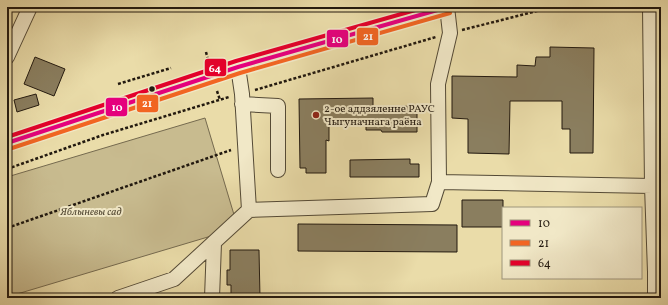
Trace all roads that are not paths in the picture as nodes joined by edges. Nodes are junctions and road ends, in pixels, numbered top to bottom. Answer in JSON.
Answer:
{"nodes":[{"id":1,"x":30,"y":7,"type":"edge"},
{"id":2,"x":448,"y":7,"type":"edge"},
{"id":3,"x":650,"y":7,"type":"edge"},
{"id":4,"x":655,"y":38,"type":"edge"},
{"id":5,"x":7,"y":56,"type":"edge"},
{"id":6,"x":238,"y":67,"type":"junction"},
{"id":7,"x":242,"y":99,"type":"junction"},
{"id":8,"x":7,"y":143,"type":"edge"},
{"id":9,"x":656,"y":154,"type":"edge"},
{"id":10,"x":278,"y":170,"type":"dead end"},
{"id":11,"x":439,"y":182,"type":"junction"},
{"id":12,"x":652,"y":186,"type":"junction"},
{"id":13,"x":249,"y":210,"type":"junction"},
{"id":14,"x":214,"y":243,"type":"junction"},
{"id":15,"x":658,"y":272,"type":"edge"},
{"id":16,"x":118,"y":298,"type":"edge"},
{"id":17,"x":212,"y":298,"type":"edge"},
{"id":18,"x":655,"y":298,"type":"edge"}],
"edges":[{"from":1,"to":5,"type":"street"},
{"from":2,"to":6,"type":"street"},
{"from":2,"to":11,"type":"street"},
{"from":3,"to":4,"type":"street"},
{"from":4,"to":9,"type":"street"},
{"from":6,"to":7,"type":"street"},
{"from":6,"to":8,"type":"street"},
{"from":7,"to":10,"type":"street"},
{"from":7,"to":13,"type":"street"},
{"from":9,"to":12,"type":"street"},
{"from":11,"to":12,"type":"street"},
{"from":11,"to":13,"type":"street"},
{"from":12,"to":15,"type":"street"},
{"from":13,"to":14,"type":"street"},
{"from":14,"to":16,"type":"street"},
{"from":14,"to":17,"type":"street"},
{"from":15,"to":18,"type":"street"}]}
